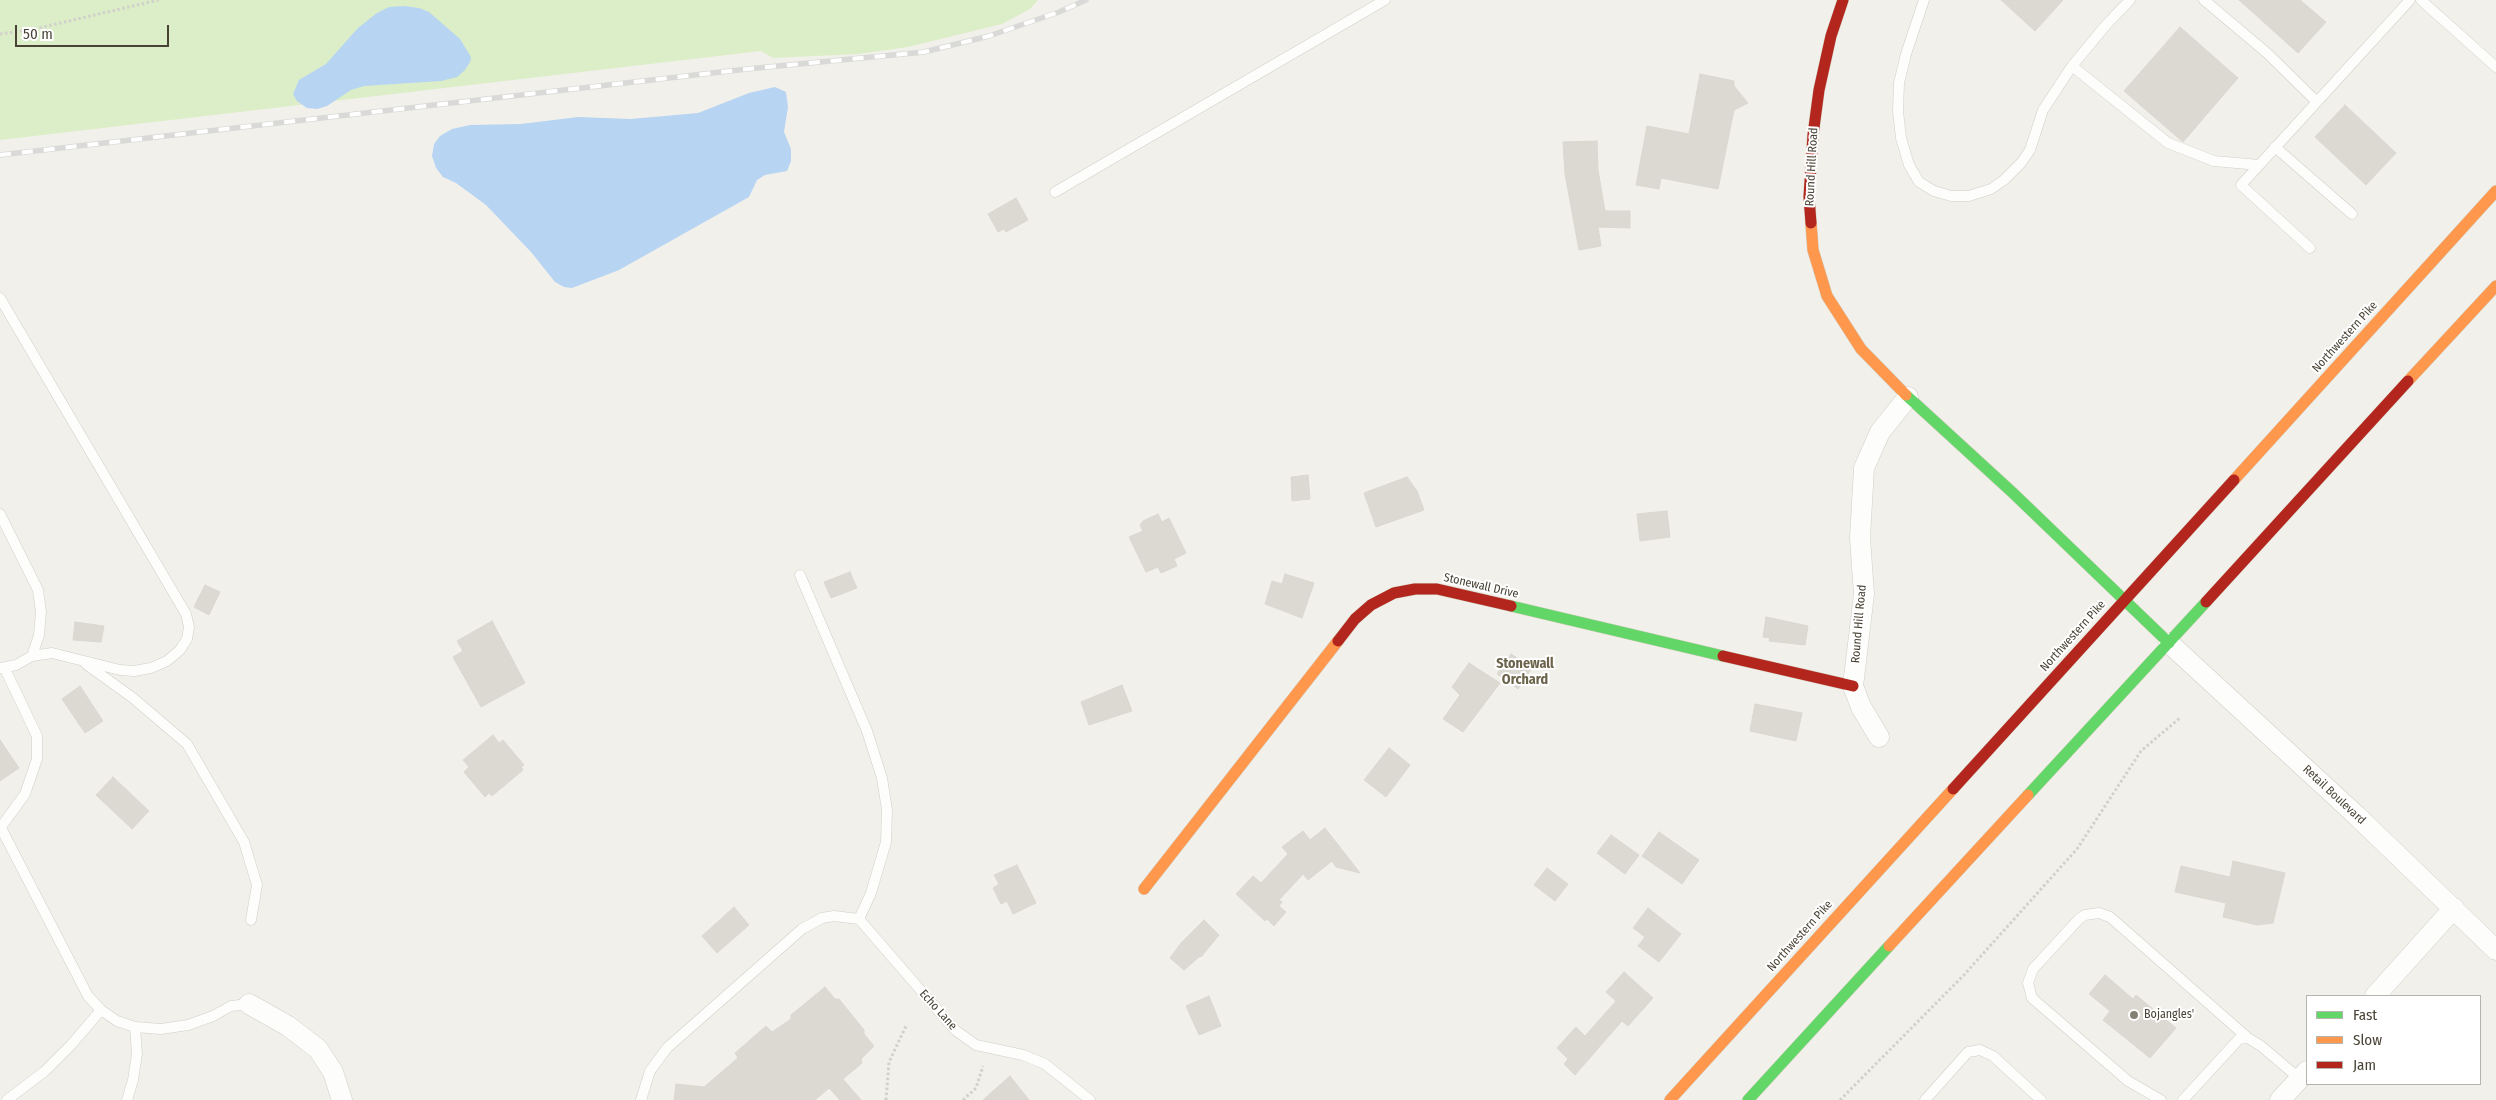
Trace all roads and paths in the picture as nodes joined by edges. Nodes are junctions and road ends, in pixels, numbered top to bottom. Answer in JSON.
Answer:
{"nodes":[{"id":1,"x":159,"y":0,"type":"edge"},
{"id":2,"x":1385,"y":0,"type":"edge"},
{"id":3,"x":1843,"y":0,"type":"edge"},
{"id":4,"x":1924,"y":0,"type":"edge"},
{"id":5,"x":2130,"y":0,"type":"edge"},
{"id":6,"x":2204,"y":0,"type":"edge"},
{"id":7,"x":2410,"y":0,"type":"edge"},
{"id":8,"x":2421,"y":0,"type":"edge"},
{"id":9,"x":0,"y":34,"type":"edge"},
{"id":10,"x":2072,"y":66,"type":"junction"},
{"id":11,"x":2496,"y":67,"type":"edge"},
{"id":12,"x":2317,"y":102,"type":"junction"},
{"id":13,"x":2275,"y":148,"type":"junction"},
{"id":14,"x":2260,"y":165,"type":"junction"},
{"id":15,"x":2496,"y":191,"type":"edge"},
{"id":16,"x":1055,"y":192,"type":"dead end"},
{"id":17,"x":2352,"y":214,"type":"dead end"},
{"id":18,"x":2310,"y":248,"type":"dead end"},
{"id":19,"x":2496,"y":286,"type":"edge"},
{"id":20,"x":0,"y":298,"type":"edge"},
{"id":21,"x":1908,"y":397,"type":"junction"},
{"id":22,"x":0,"y":514,"type":"edge"},
{"id":23,"x":800,"y":575,"type":"dead end"},
{"id":24,"x":2123,"y":601,"type":"junction"},
{"id":25,"x":2168,"y":643,"type":"junction"},
{"id":26,"x":32,"y":656,"type":"junction"},
{"id":27,"x":81,"y":660,"type":"junction"},
{"id":28,"x":2,"y":668,"type":"edge"},
{"id":29,"x":1853,"y":686,"type":"junction"},
{"id":30,"x":2181,"y":717,"type":"dead end"},
{"id":31,"x":1879,"y":737,"type":"dead end"},
{"id":32,"x":0,"y":826,"type":"edge"},
{"id":33,"x":1144,"y":889,"type":"dead end"},
{"id":34,"x":2454,"y":908,"type":"junction"},
{"id":35,"x":860,"y":918,"type":"junction"},
{"id":36,"x":251,"y":920,"type":"dead end"},
{"id":37,"x":2496,"y":950,"type":"edge"},
{"id":38,"x":2376,"y":995,"type":"edge"},
{"id":39,"x":249,"y":1004,"type":"joint"},
{"id":40,"x":101,"y":1010,"type":"junction"},
{"id":41,"x":907,"y":1024,"type":"dead end"},
{"id":42,"x":135,"y":1027,"type":"junction"},
{"id":43,"x":2248,"y":1038,"type":"junction"},
{"id":44,"x":983,"y":1066,"type":"dead end"},
{"id":45,"x":2303,"y":1075,"type":"edge"},
{"id":46,"x":2283,"y":1099,"type":"edge"},
{"id":47,"x":7,"y":1100,"type":"edge"},
{"id":48,"x":127,"y":1100,"type":"edge"},
{"id":49,"x":342,"y":1100,"type":"edge"},
{"id":50,"x":641,"y":1100,"type":"edge"},
{"id":51,"x":886,"y":1100,"type":"edge"},
{"id":52,"x":963,"y":1100,"type":"edge"},
{"id":53,"x":1090,"y":1100,"type":"edge"},
{"id":54,"x":1670,"y":1100,"type":"edge"},
{"id":55,"x":1748,"y":1100,"type":"edge"},
{"id":56,"x":1840,"y":1100,"type":"edge"},
{"id":57,"x":1925,"y":1100,"type":"edge"},
{"id":58,"x":2041,"y":1100,"type":"edge"},
{"id":59,"x":2161,"y":1100,"type":"edge"},
{"id":60,"x":2183,"y":1100,"type":"edge"}],
"edges":[{"from":1,"to":9,"type":"path"},
{"from":2,"to":16,"type":"lane"},
{"from":3,"to":21,"type":"main road","name":"Round Hill Road"},
{"from":4,"to":10,"type":"lane"},
{"from":5,"to":10,"type":"lane"},
{"from":6,"to":12,"type":"lane"},
{"from":7,"to":12,"type":"lane"},
{"from":8,"to":11,"type":"lane"},
{"from":10,"to":14,"type":"lane"},
{"from":12,"to":13,"type":"lane"},
{"from":13,"to":14,"type":"lane"},
{"from":13,"to":17,"type":"lane"},
{"from":14,"to":18,"type":"lane"},
{"from":15,"to":24,"type":"main road","name":"Northwestern Pike"},
{"from":19,"to":25,"type":"main road"},
{"from":20,"to":27,"type":"lane"},
{"from":21,"to":24,"type":"main road","name":"Round Hill Road"},
{"from":21,"to":29,"type":"street","name":"Round Hill Road"},
{"from":22,"to":26,"type":"lane"},
{"from":23,"to":35,"type":"lane"},
{"from":24,"to":25,"type":"main road","name":"Round Hill Road"},
{"from":24,"to":54,"type":"main road","name":"Northwestern Pike"},
{"from":25,"to":34,"type":"street","name":"Retail Boulevard"},
{"from":25,"to":55,"type":"main road"},
{"from":26,"to":27,"type":"lane"},
{"from":26,"to":28,"type":"lane"},
{"from":27,"to":36,"type":"lane"},
{"from":28,"to":32,"type":"lane"},
{"from":29,"to":31,"type":"street","name":"Round Hill Road"},
{"from":29,"to":33,"type":"main road","name":"Stonewall Drive"},
{"from":30,"to":56,"type":"path"},
{"from":32,"to":40,"type":"lane"},
{"from":34,"to":37,"type":"street","name":"Retail Boulevard"},
{"from":34,"to":38,"type":"street"},
{"from":35,"to":50,"type":"lane"},
{"from":35,"to":53,"type":"lane","name":"Echo Lane"},
{"from":39,"to":42,"type":"lane"},
{"from":39,"to":49,"type":"street"},
{"from":40,"to":42,"type":"lane"},
{"from":40,"to":47,"type":"lane"},
{"from":41,"to":51,"type":"path"},
{"from":42,"to":48,"type":"lane"},
{"from":43,"to":45,"type":"lane"},
{"from":43,"to":59,"type":"lane"},
{"from":43,"to":60,"type":"lane"},
{"from":44,"to":52,"type":"path"},
{"from":45,"to":46,"type":"street"},
{"from":57,"to":58,"type":"lane"}]}
